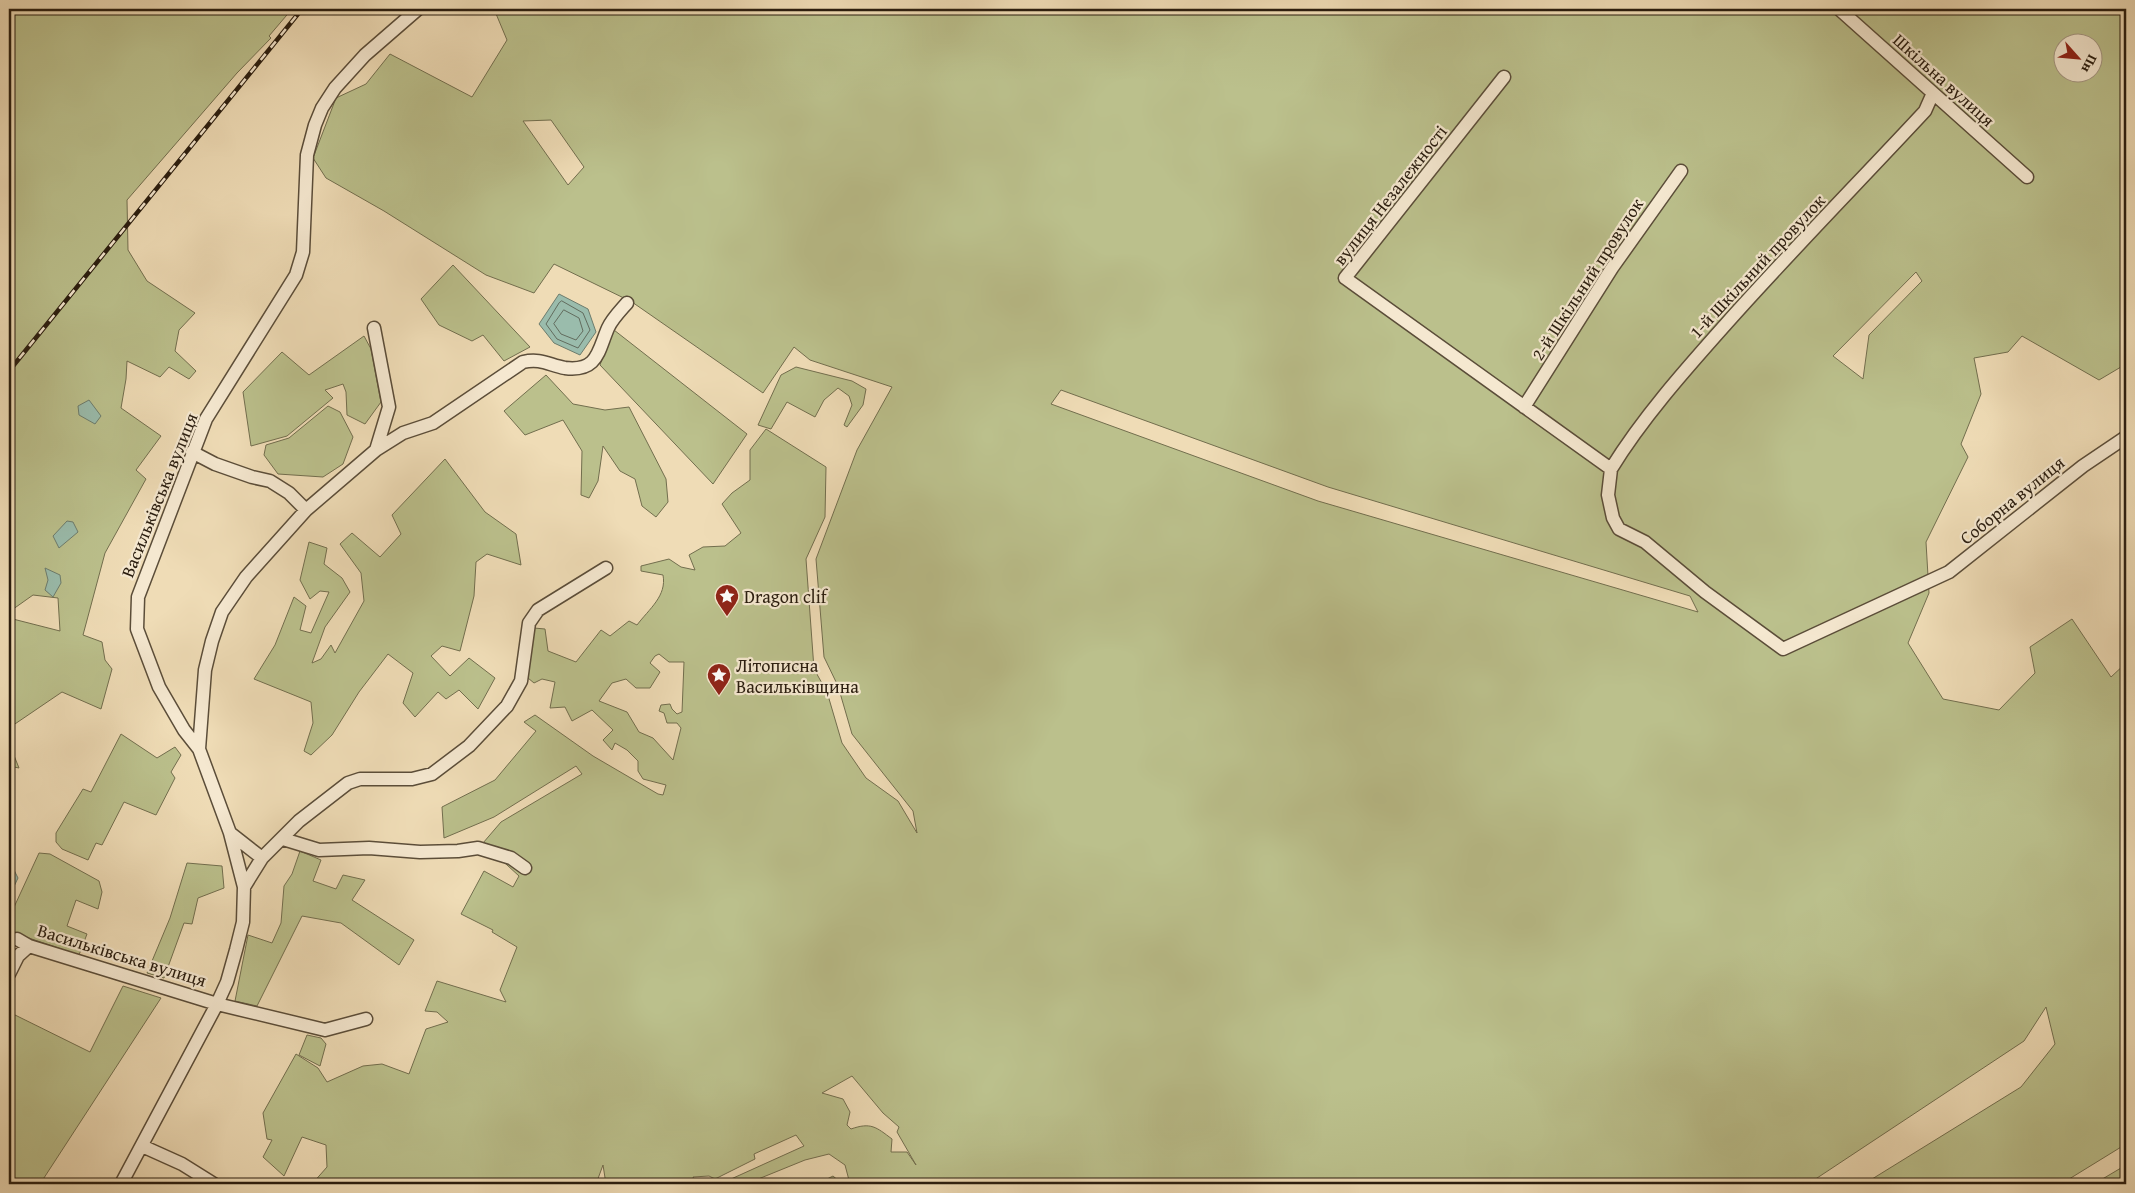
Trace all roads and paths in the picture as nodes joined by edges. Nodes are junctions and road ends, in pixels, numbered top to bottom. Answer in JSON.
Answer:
{"nodes":[{"id":1,"x":418,"y":9,"type":"edge"},
{"id":2,"x":1839,"y":9,"type":"edge"},
{"id":3,"x":1504,"y":77,"type":"dead end"},
{"id":4,"x":1933,"y":93,"type":"junction"},
{"id":5,"x":1681,"y":171,"type":"dead end"},
{"id":6,"x":2027,"y":177,"type":"dead end"},
{"id":7,"x":627,"y":302,"type":"dead end"},
{"id":8,"x":374,"y":328,"type":"dead end"},
{"id":9,"x":1524,"y":408,"type":"junction"},
{"id":10,"x":2126,"y":437,"type":"edge"},
{"id":11,"x":376,"y":450,"type":"junction"},
{"id":12,"x":192,"y":452,"type":"junction"},
{"id":13,"x":1611,"y":468,"type":"junction"},
{"id":14,"x":306,"y":510,"type":"junction"},
{"id":15,"x":606,"y":568,"type":"dead end"},
{"id":16,"x":199,"y":749,"type":"junction"},
{"id":17,"x":230,"y":833,"type":"junction"},
{"id":18,"x":283,"y":839,"type":"junction"},
{"id":19,"x":262,"y":858,"type":"junction"},
{"id":20,"x":525,"y":868,"type":"dead end"},
{"id":21,"x":244,"y":887,"type":"junction"},
{"id":22,"x":17,"y":939,"type":"dead end"},
{"id":23,"x":29,"y":946,"type":"junction"},
{"id":24,"x":9,"y":974,"type":"edge"},
{"id":25,"x":217,"y":1004,"type":"junction"},
{"id":26,"x":366,"y":1019,"type":"dead end"},
{"id":27,"x":142,"y":1146,"type":"junction"},
{"id":28,"x":121,"y":1184,"type":"edge"},
{"id":29,"x":214,"y":1184,"type":"edge"}],
"edges":[{"from":1,"to":12,"type":"street","name":"Васильківська вулиця"},
{"from":2,"to":4,"type":"street","name":"Шкільна вулиця"},
{"from":3,"to":9,"type":"street","name":"вулиця Незалежності"},
{"from":4,"to":6,"type":"street","name":"Шкільна вулиця"},
{"from":4,"to":13,"type":"street","name":"1-й Шкільний провулок"},
{"from":5,"to":9,"type":"street","name":"2-й Шкільний провулок"},
{"from":7,"to":11,"type":"street"},
{"from":8,"to":11,"type":"street"},
{"from":9,"to":13,"type":"street"},
{"from":10,"to":13,"type":"street","name":"Соборна вулиця"},
{"from":11,"to":14,"type":"street"},
{"from":12,"to":14,"type":"street"},
{"from":12,"to":16,"type":"street","name":"Васильківська вулиця"},
{"from":14,"to":16,"type":"street"},
{"from":15,"to":18,"type":"street"},
{"from":16,"to":17,"type":"street","name":"Васильківська вулиця"},
{"from":17,"to":19,"type":"street"},
{"from":17,"to":21,"type":"street","name":"Васильківська вулиця"},
{"from":18,"to":19,"type":"street"},
{"from":18,"to":20,"type":"street"},
{"from":19,"to":21,"type":"street"},
{"from":21,"to":25,"type":"street","name":"Васильківська вулиця"},
{"from":22,"to":23,"type":"street","name":"Васильківська вулиця"},
{"from":23,"to":24,"type":"street"},
{"from":23,"to":25,"type":"street","name":"Васильківська вулиця"},
{"from":25,"to":26,"type":"street","name":"Васильківська вулиця"},
{"from":25,"to":27,"type":"street","name":"Васильківська вулиця"},
{"from":27,"to":28,"type":"street","name":"Васильківська вулиця"},
{"from":27,"to":29,"type":"street"}]}
